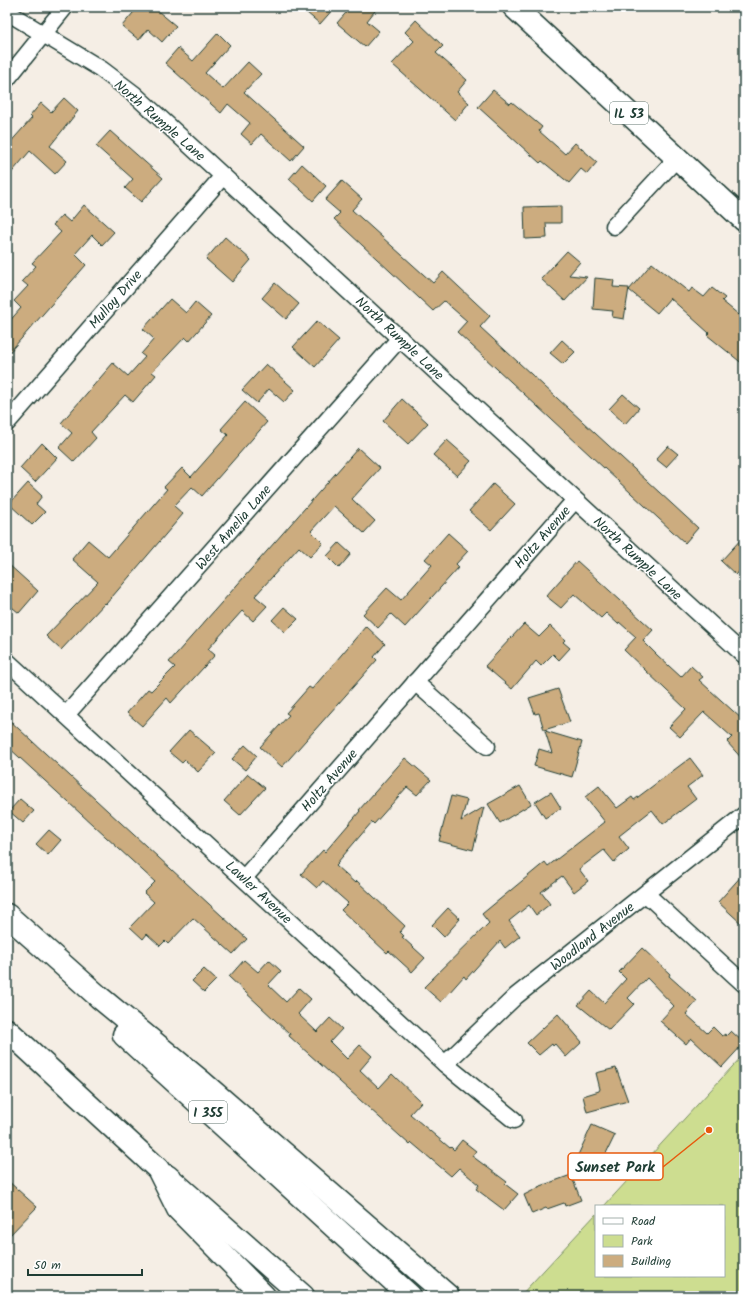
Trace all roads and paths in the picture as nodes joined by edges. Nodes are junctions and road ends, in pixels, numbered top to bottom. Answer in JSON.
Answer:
{"nodes":[{"id":1,"x":65,"y":7,"type":"edge"},
{"id":2,"x":514,"y":7,"type":"edge"},
{"id":3,"x":7,"y":12,"type":"edge"},
{"id":4,"x":44,"y":34,"type":"junction"},
{"id":5,"x":7,"y":79,"type":"edge"},
{"id":6,"x":677,"y":158,"type":"junction"},
{"id":7,"x":223,"y":176,"type":"junction"},
{"id":8,"x":744,"y":220,"type":"edge"},
{"id":9,"x":614,"y":226,"type":"dead end"},
{"id":10,"x":400,"y":338,"type":"junction"},
{"id":11,"x":7,"y":423,"type":"edge"},
{"id":12,"x":575,"y":500,"type":"junction"},
{"id":13,"x":741,"y":647,"type":"edge"},
{"id":14,"x":7,"y":661,"type":"edge"},
{"id":15,"x":415,"y":682,"type":"junction"},
{"id":16,"x":66,"y":715,"type":"junction"},
{"id":17,"x":487,"y":746,"type":"dead end"},
{"id":18,"x":744,"y":815,"type":"edge"},
{"id":19,"x":244,"y":878,"type":"junction"},
{"id":20,"x":646,"y":894,"type":"junction"},
{"id":21,"x":7,"y":915,"type":"edge"},
{"id":22,"x":7,"y":928,"type":"edge"},
{"id":23,"x":744,"y":984,"type":"edge"},
{"id":24,"x":7,"y":1030,"type":"edge"},
{"id":25,"x":445,"y":1064,"type":"junction"},
{"id":26,"x":514,"y":1120,"type":"dead end"},
{"id":27,"x":158,"y":1169,"type":"junction"},
{"id":28,"x":264,"y":1296,"type":"edge"},
{"id":29,"x":303,"y":1296,"type":"edge"},
{"id":30,"x":410,"y":1296,"type":"edge"},
{"id":31,"x":448,"y":1296,"type":"edge"}],
"edges":[{"from":1,"to":4,"type":"street"},
{"from":2,"to":6,"type":"main road","number":"IL 53"},
{"from":3,"to":4,"type":"street","name":"North Rumple Lane"},
{"from":4,"to":5,"type":"street"},
{"from":4,"to":7,"type":"street","name":"North Rumple Lane"},
{"from":6,"to":8,"type":"main road","number":"IL 53"},
{"from":6,"to":9,"type":"street"},
{"from":7,"to":10,"type":"street","name":"North Rumple Lane"},
{"from":7,"to":11,"type":"street","name":"Mulloy Drive"},
{"from":10,"to":12,"type":"street","name":"North Rumple Lane"},
{"from":10,"to":16,"type":"street","name":"West Amelia Lane"},
{"from":12,"to":13,"type":"street","name":"North Rumple Lane"},
{"from":12,"to":15,"type":"street","name":"Holtz Avenue"},
{"from":14,"to":16,"type":"street","name":"Lawler Avenue"},
{"from":15,"to":17,"type":"street"},
{"from":15,"to":19,"type":"street","name":"Holtz Avenue"},
{"from":16,"to":19,"type":"street","name":"Lawler Avenue"},
{"from":18,"to":20,"type":"street","name":"Woodland Avenue"},
{"from":19,"to":25,"type":"street","name":"Lawler Avenue"},
{"from":20,"to":23,"type":"street"},
{"from":20,"to":25,"type":"street","name":"Woodland Avenue"},
{"from":21,"to":31,"type":"main road"},
{"from":22,"to":30,"type":"main road","number":"I 355"},
{"from":24,"to":27,"type":"main road"},
{"from":25,"to":26,"type":"street","name":"Lawler Avenue"},
{"from":27,"to":28,"type":"main road"},
{"from":27,"to":29,"type":"main road"}]}
